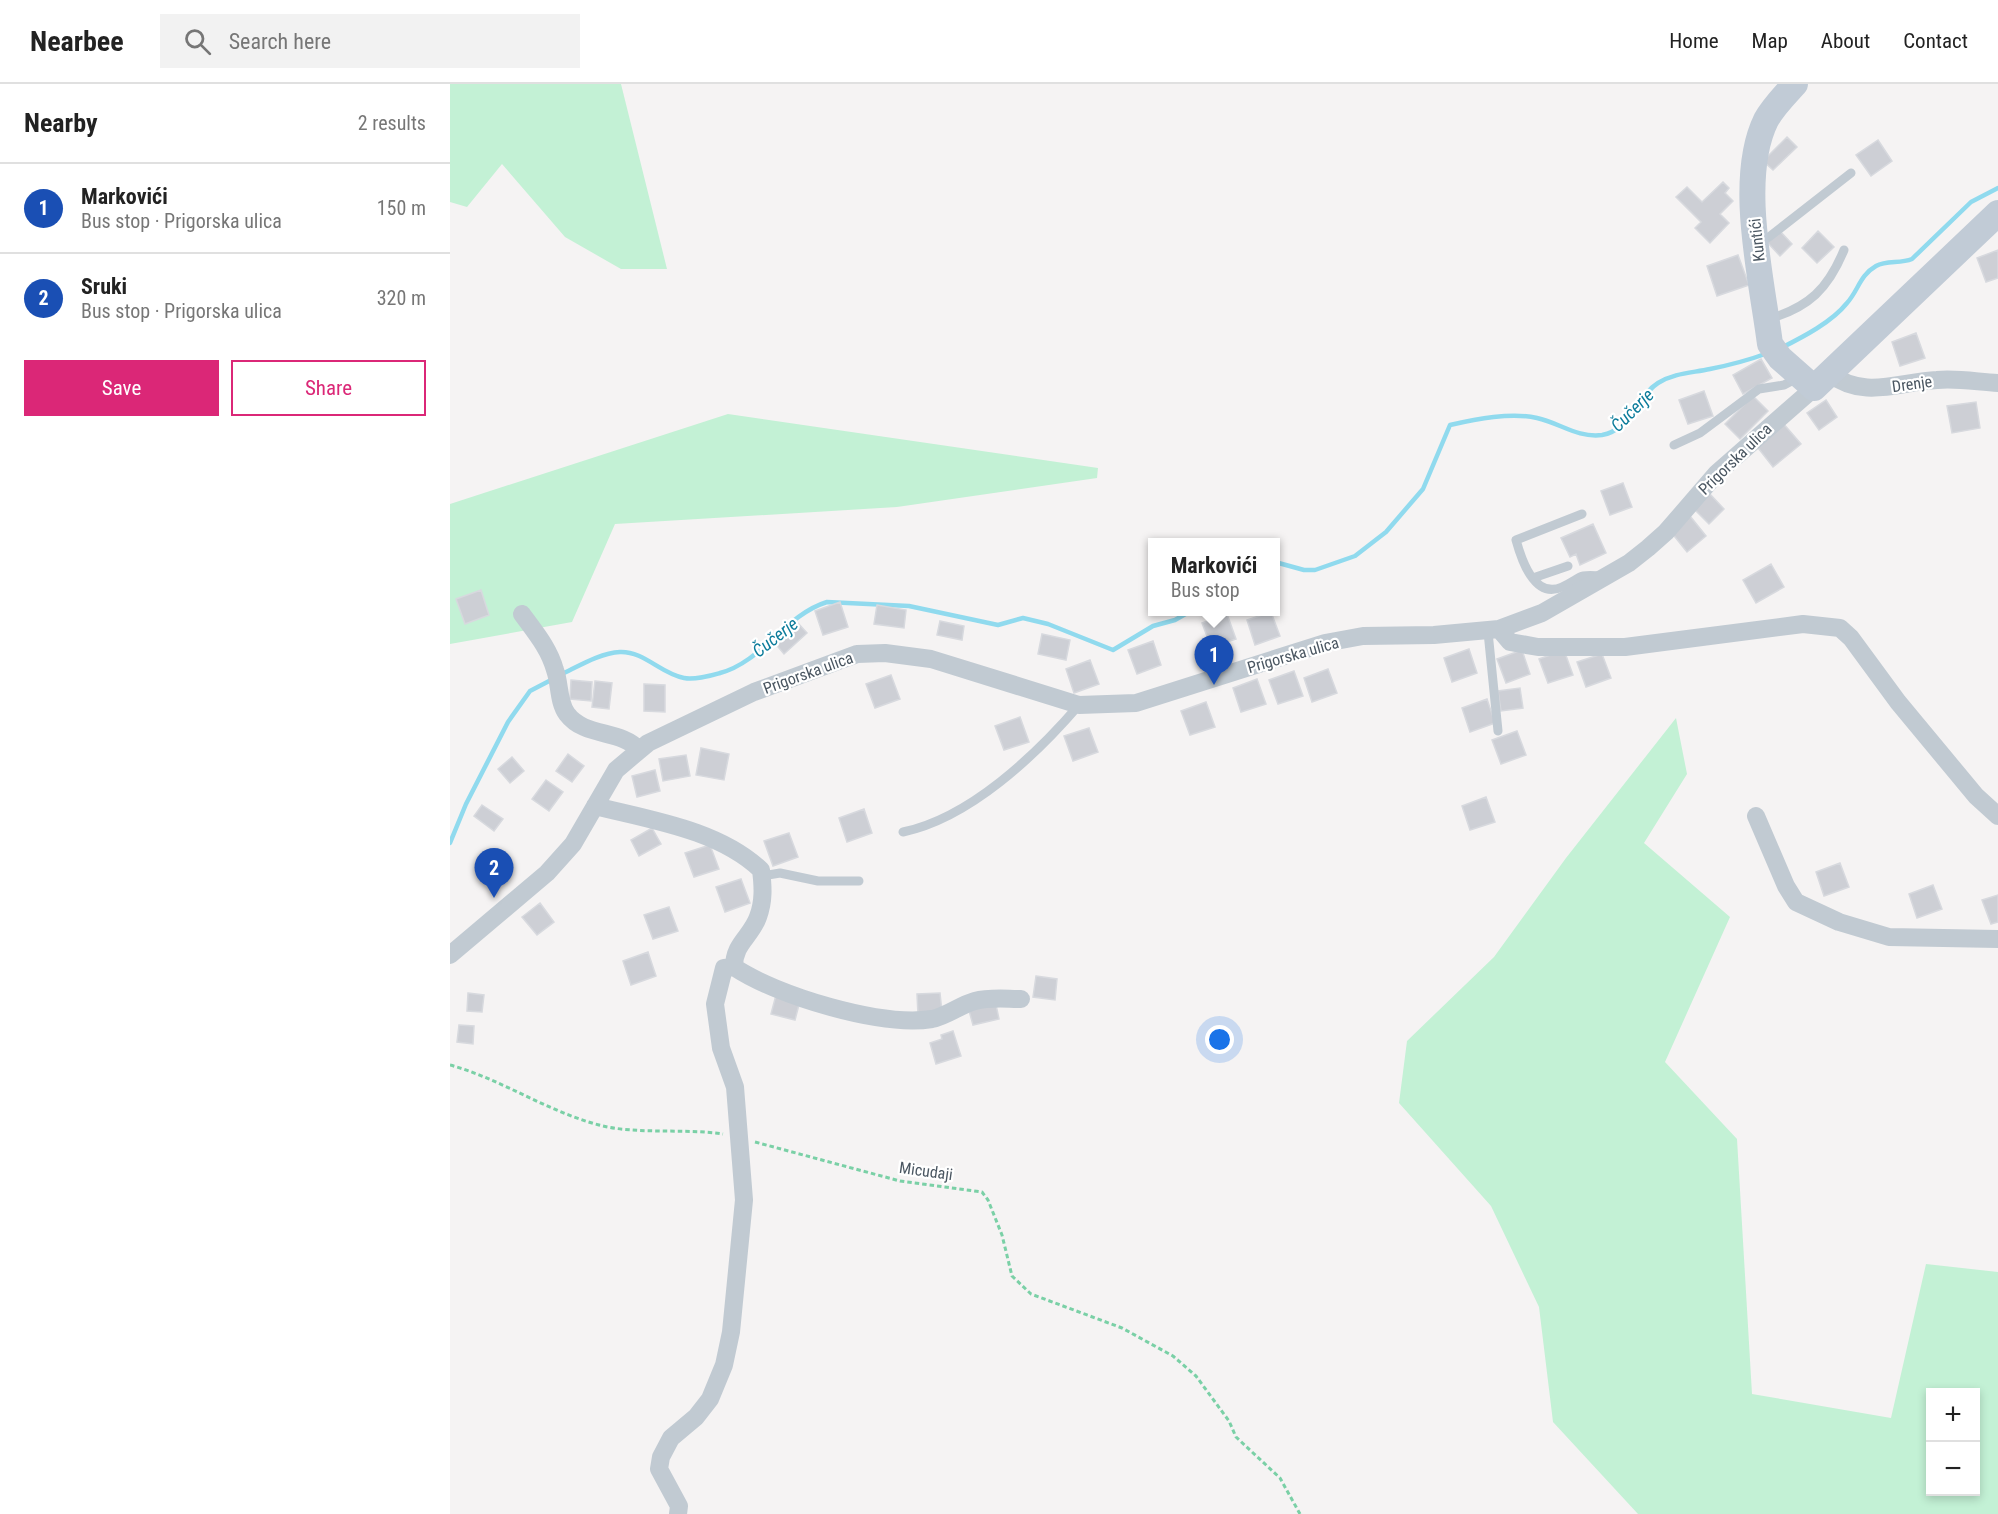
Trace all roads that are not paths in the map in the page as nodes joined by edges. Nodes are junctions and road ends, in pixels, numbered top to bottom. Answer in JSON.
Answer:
{"nodes":[{"id":1,"x":1795,"y":84,"type":"edge"},
{"id":2,"x":1851,"y":173,"type":"dead end"},
{"id":3,"x":1998,"y":213,"type":"edge"},
{"id":4,"x":1756,"y":243,"type":"junction"},
{"id":5,"x":1844,"y":250,"type":"dead end"},
{"id":6,"x":1772,"y":340,"type":"junction"},
{"id":7,"x":1815,"y":379,"type":"junction"},
{"id":8,"x":1998,"y":383,"type":"edge"},
{"id":9,"x":1674,"y":445,"type":"dead end"},
{"id":10,"x":1582,"y":514,"type":"dead end"},
{"id":11,"x":1568,"y":566,"type":"dead end"},
{"id":12,"x":1603,"y":577,"type":"junction"},
{"id":13,"x":1533,"y":578,"type":"junction"},
{"id":14,"x":522,"y":614,"type":"dead end"},
{"id":15,"x":1493,"y":630,"type":"junction"},
{"id":16,"x":1079,"y":705,"type":"junction"},
{"id":17,"x":1498,"y":731,"type":"dead end"},
{"id":18,"x":639,"y":750,"type":"junction"},
{"id":19,"x":595,"y":806,"type":"junction"},
{"id":20,"x":1756,"y":816,"type":"dead end"},
{"id":21,"x":1998,"y":816,"type":"edge"},
{"id":22,"x":903,"y":831,"type":"dead end"},
{"id":23,"x":762,"y":876,"type":"junction"},
{"id":24,"x":859,"y":881,"type":"dead end"},
{"id":25,"x":1998,"y":939,"type":"edge"},
{"id":26,"x":454,"y":948,"type":"edge"},
{"id":27,"x":734,"y":967,"type":"junction"},
{"id":28,"x":1021,"y":999,"type":"dead end"},
{"id":29,"x":678,"y":1514,"type":"edge"}],
"edges":[{"from":1,"to":4,"type":"street","name":"Kuntići"},
{"from":2,"to":4,"type":"lane"},
{"from":3,"to":7,"type":"street","name":"Prigorska ulica"},
{"from":4,"to":6,"type":"street","name":"Kuntići"},
{"from":5,"to":6,"type":"lane"},
{"from":6,"to":7,"type":"street"},
{"from":7,"to":8,"type":"street","name":"Drenje"},
{"from":7,"to":9,"type":"lane"},
{"from":7,"to":12,"type":"street","name":"Prigorska ulica"},
{"from":10,"to":13,"type":"lane"},
{"from":11,"to":13,"type":"lane"},
{"from":12,"to":13,"type":"lane"},
{"from":12,"to":15,"type":"street","name":"Prigorska ulica"},
{"from":14,"to":18,"type":"street"},
{"from":15,"to":16,"type":"street","name":"Prigorska ulica"},
{"from":15,"to":17,"type":"lane"},
{"from":15,"to":21,"type":"street"},
{"from":16,"to":18,"type":"street","name":"Prigorska ulica"},
{"from":16,"to":22,"type":"lane"},
{"from":18,"to":19,"type":"street","name":"Prigorska ulica"},
{"from":19,"to":23,"type":"street"},
{"from":19,"to":26,"type":"street","name":"Prigorska ulica"},
{"from":20,"to":25,"type":"street"},
{"from":23,"to":24,"type":"lane"},
{"from":23,"to":27,"type":"street"},
{"from":27,"to":28,"type":"street"},
{"from":27,"to":29,"type":"street"}]}
